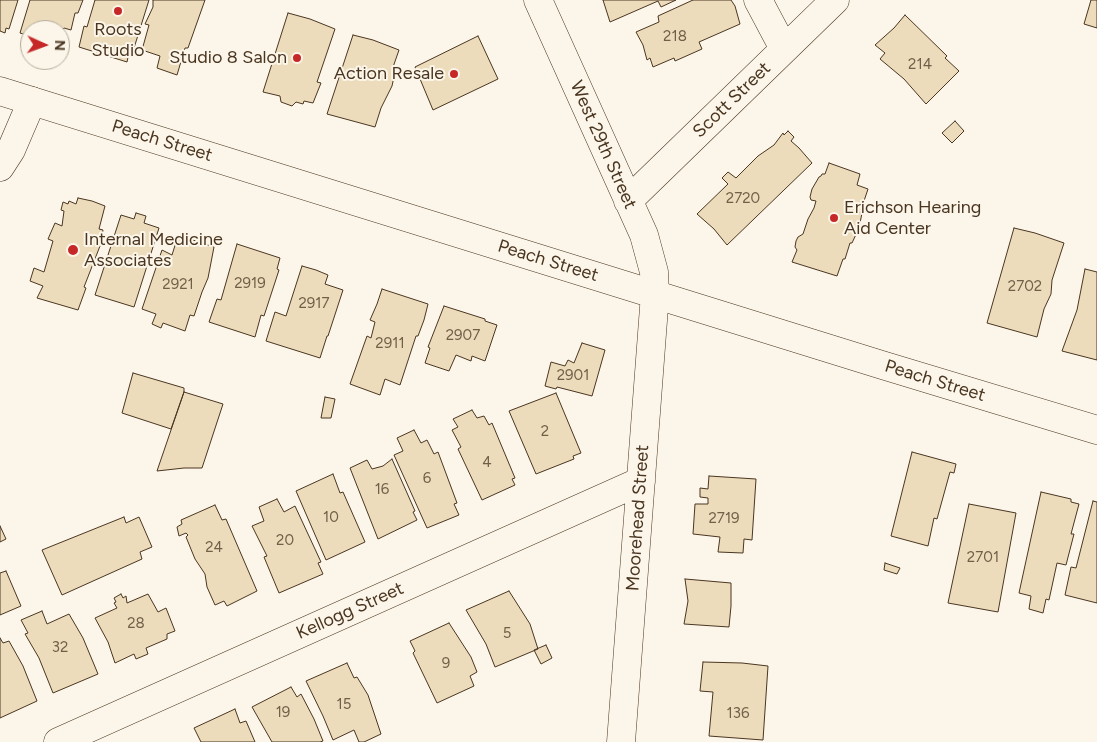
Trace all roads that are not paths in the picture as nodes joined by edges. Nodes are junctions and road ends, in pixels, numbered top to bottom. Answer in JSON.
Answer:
{"nodes":[{"id":1,"x":538,"y":0,"type":"edge"},
{"id":2,"x":758,"y":0,"type":"edge"},
{"id":3,"x":835,"y":0,"type":"edge"},
{"id":4,"x":784,"y":49,"type":"junction"},
{"id":5,"x":0,"y":91,"type":"edge"},
{"id":6,"x":32,"y":101,"type":"junction"},
{"id":7,"x":0,"y":166,"type":"edge"},
{"id":8,"x":628,"y":201,"type":"junction"},
{"id":9,"x":656,"y":294,"type":"junction"},
{"id":10,"x":1097,"y":430,"type":"edge"},
{"id":11,"x":642,"y":480,"type":"junction"},
{"id":12,"x":58,"y":742,"type":"edge"},
{"id":13,"x":621,"y":742,"type":"edge"}],
"edges":[{"from":1,"to":8,"type":"street","name":"West 29th Street"},
{"from":2,"to":4,"type":"street"},
{"from":3,"to":4,"type":"street","name":"Scott Street"},
{"from":4,"to":8,"type":"street","name":"Scott Street"},
{"from":5,"to":6,"type":"street","name":"Peach Street"},
{"from":6,"to":7,"type":"street"},
{"from":6,"to":9,"type":"street","name":"Peach Street"},
{"from":8,"to":9,"type":"street","name":"West 29th Street"},
{"from":9,"to":10,"type":"street","name":"Peach Street"},
{"from":9,"to":11,"type":"street","name":"Moorehead Street"},
{"from":11,"to":12,"type":"street","name":"Kellogg Street"},
{"from":11,"to":13,"type":"street","name":"Moorehead Street"}]}
